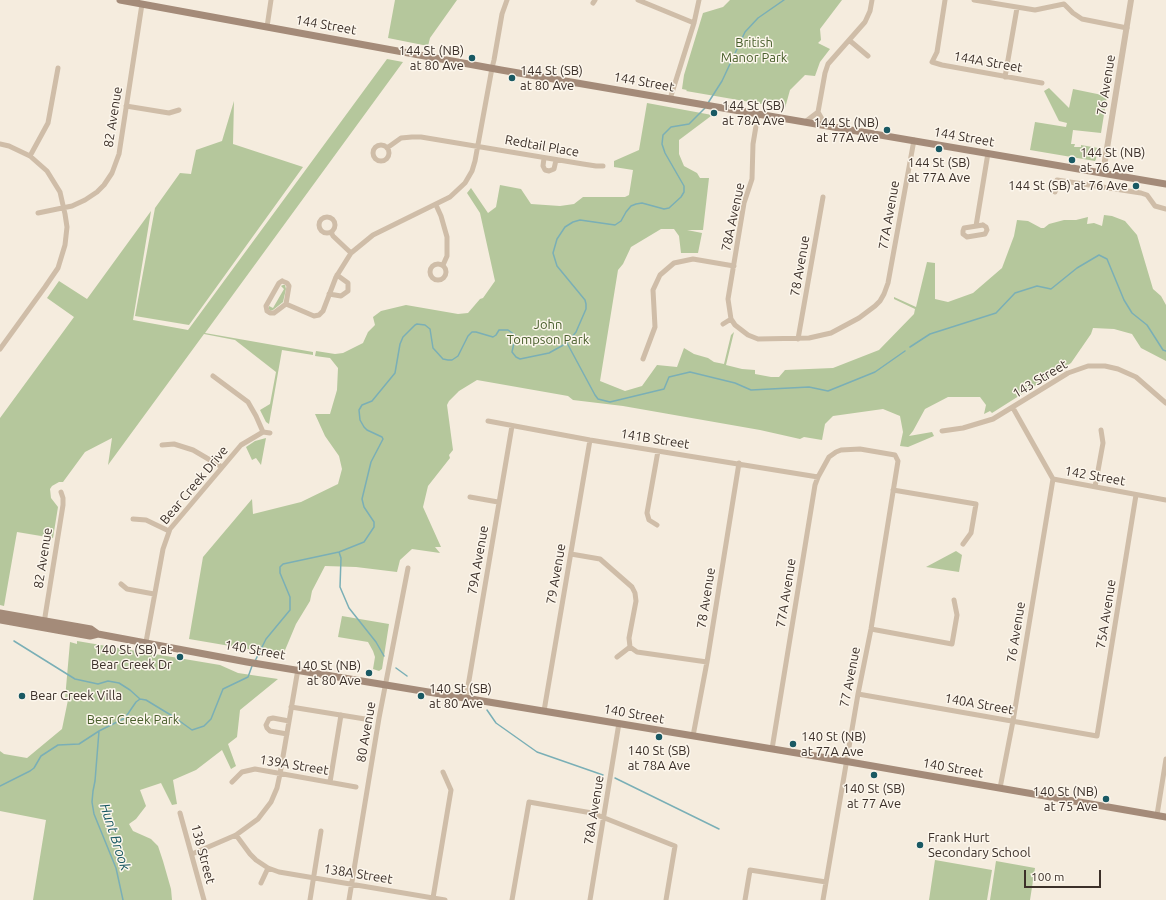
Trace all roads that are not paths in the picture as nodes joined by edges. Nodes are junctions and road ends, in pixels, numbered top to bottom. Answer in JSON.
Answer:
{"nodes":[{"id":1,"x":120,"y":0,"type":"edge"},
{"id":2,"x":272,"y":0,"type":"edge"},
{"id":3,"x":507,"y":0,"type":"edge"},
{"id":4,"x":638,"y":0,"type":"edge"},
{"id":5,"x":700,"y":0,"type":"edge"},
{"id":6,"x":872,"y":0,"type":"edge"},
{"id":7,"x":945,"y":0,"type":"edge"},
{"id":8,"x":974,"y":0,"type":"edge"},
{"id":9,"x":1131,"y":0,"type":"edge"},
{"id":10,"x":1063,"y":2,"type":"edge"},
{"id":11,"x":142,"y":4,"type":"junction"},
{"id":12,"x":1018,"y":8,"type":"junction"},
{"id":13,"x":694,"y":23,"type":"junction"},
{"id":14,"x":267,"y":27,"type":"junction"},
{"id":15,"x":1127,"y":28,"type":"junction"},
{"id":16,"x":849,"y":40,"type":"junction"},
{"id":17,"x":868,"y":56,"type":"dead end"},
{"id":18,"x":58,"y":68,"type":"dead end"},
{"id":19,"x":492,"y":68,"type":"junction"},
{"id":20,"x":1005,"y":77,"type":"junction"},
{"id":21,"x":1042,"y":83,"type":"dead end"},
{"id":22,"x":670,"y":99,"type":"junction"},
{"id":23,"x":126,"y":106,"type":"junction"},
{"id":24,"x":179,"y":110,"type":"dead end"},
{"id":25,"x":818,"y":112,"type":"junction"},
{"id":26,"x":758,"y":114,"type":"junction"},
{"id":27,"x":805,"y":122,"type":"junction"},
{"id":28,"x":835,"y":127,"type":"junction"},
{"id":29,"x":914,"y":140,"type":"junction"},
{"id":30,"x":0,"y":144,"type":"edge"},
{"id":31,"x":478,"y":146,"type":"junction"},
{"id":32,"x":387,"y":148,"type":"dead end"},
{"id":33,"x":988,"y":153,"type":"junction"},
{"id":34,"x":30,"y":156,"type":"junction"},
{"id":35,"x":544,"y":158,"type":"junction"},
{"id":36,"x":556,"y":160,"type":"junction"},
{"id":37,"x":603,"y":166,"type":"dead end"},
{"id":38,"x":1103,"y":173,"type":"junction"},
{"id":39,"x":1166,"y":184,"type":"edge"},
{"id":40,"x":1055,"y":192,"type":"dead end"},
{"id":41,"x":823,"y":197,"type":"dead end"},
{"id":42,"x":436,"y":205,"type":"junction"},
{"id":43,"x":64,"y":207,"type":"junction"},
{"id":44,"x":1166,"y":209,"type":"edge"},
{"id":45,"x":38,"y":213,"type":"dead end"},
{"id":46,"x":976,"y":226,"type":"dead end"},
{"id":47,"x":331,"y":232,"type":"dead end"},
{"id":48,"x":351,"y":253,"type":"junction"},
{"id":49,"x":443,"y":265,"type":"dead end"},
{"id":50,"x":734,"y":266,"type":"junction"},
{"id":51,"x":337,"y":275,"type":"junction"},
{"id":52,"x":329,"y":294,"type":"junction"},
{"id":53,"x":286,"y":304,"type":"junction"},
{"id":54,"x":731,"y":319,"type":"junction"},
{"id":55,"x":723,"y":324,"type":"dead end"},
{"id":56,"x":798,"y":339,"type":"junction"},
{"id":57,"x":0,"y":349,"type":"edge"},
{"id":58,"x":644,"y":359,"type":"dead end"},
{"id":59,"x":213,"y":376,"type":"dead end"},
{"id":60,"x":1166,"y":403,"type":"edge"},
{"id":61,"x":1013,"y":408,"type":"junction"},
{"id":62,"x":488,"y":421,"type":"dead end"},
{"id":63,"x":512,"y":426,"type":"junction"},
{"id":64,"x":1101,"y":430,"type":"dead end"},
{"id":65,"x":942,"y":431,"type":"dead end"},
{"id":66,"x":263,"y":432,"type":"junction"},
{"id":67,"x":270,"y":433,"type":"dead end"},
{"id":68,"x":590,"y":440,"type":"junction"},
{"id":69,"x":162,"y":445,"type":"dead end"},
{"id":70,"x":841,"y":450,"type":"joint"},
{"id":71,"x":658,"y":451,"type":"junction"},
{"id":72,"x":739,"y":463,"type":"junction"},
{"id":73,"x":222,"y":467,"type":"junction"},
{"id":74,"x":818,"y":477,"type":"junction"},
{"id":75,"x":1053,"y":479,"type":"junction"},
{"id":76,"x":1095,"y":487,"type":"junction"},
{"id":77,"x":893,"y":490,"type":"junction"},
{"id":78,"x":61,"y":492,"type":"dead end"},
{"id":79,"x":1136,"y":494,"type":"junction"},
{"id":80,"x":470,"y":496,"type":"dead end"},
{"id":81,"x":1166,"y":500,"type":"edge"},
{"id":82,"x":498,"y":502,"type":"junction"},
{"id":83,"x":133,"y":519,"type":"dead end"},
{"id":84,"x":657,"y":526,"type":"dead end"},
{"id":85,"x":169,"y":531,"type":"junction"},
{"id":86,"x":963,"y":544,"type":"dead end"},
{"id":87,"x":571,"y":554,"type":"junction"},
{"id":88,"x":408,"y":568,"type":"dead end"},
{"id":89,"x":121,"y":584,"type":"dead end"},
{"id":90,"x":154,"y":594,"type":"junction"},
{"id":91,"x":954,"y":600,"type":"dead end"},
{"id":92,"x":0,"y":613,"type":"edge"},
{"id":93,"x":0,"y":620,"type":"edge"},
{"id":94,"x":44,"y":624,"type":"junction"},
{"id":95,"x":871,"y":629,"type":"junction"},
{"id":96,"x":146,"y":642,"type":"junction"},
{"id":97,"x":630,"y":647,"type":"junction"},
{"id":98,"x":617,"y":657,"type":"dead end"},
{"id":99,"x":707,"y":662,"type":"junction"},
{"id":100,"x":298,"y":669,"type":"junction"},
{"id":101,"x":386,"y":684,"type":"junction"},
{"id":102,"x":858,"y":694,"type":"junction"},
{"id":103,"x":466,"y":698,"type":"junction"},
{"id":104,"x":291,"y":707,"type":"junction"},
{"id":105,"x":544,"y":711,"type":"junction"},
{"id":106,"x":341,"y":715,"type":"junction"},
{"id":107,"x":364,"y":719,"type":"dead end"},
{"id":108,"x":289,"y":721,"type":"junction"},
{"id":109,"x":1013,"y":721,"type":"junction"},
{"id":110,"x":619,"y":723,"type":"junction"},
{"id":111,"x":287,"y":734,"type":"junction"},
{"id":112,"x":693,"y":736,"type":"junction"},
{"id":113,"x":1097,"y":736,"type":"joint"},
{"id":114,"x":772,"y":749,"type":"junction"},
{"id":115,"x":1166,"y":759,"type":"edge"},
{"id":116,"x":846,"y":762,"type":"junction"},
{"id":117,"x":443,"y":772,"type":"dead end"},
{"id":118,"x":280,"y":774,"type":"junction"},
{"id":119,"x":232,"y":782,"type":"dead end"},
{"id":120,"x":330,"y":782,"type":"junction"},
{"id":121,"x":356,"y":786,"type":"dead end"},
{"id":122,"x":1000,"y":788,"type":"junction"},
{"id":123,"x":180,"y":813,"type":"dead end"},
{"id":124,"x":1157,"y":815,"type":"junction"},
{"id":125,"x":1166,"y":817,"type":"edge"},
{"id":126,"x":604,"y":818,"type":"junction"},
{"id":127,"x":321,"y":831,"type":"dead end"},
{"id":128,"x":236,"y":835,"type":"junction"},
{"id":129,"x":192,"y":854,"type":"junction"},
{"id":130,"x":268,"y":868,"type":"junction"},
{"id":131,"x":314,"y":878,"type":"junction"},
{"id":132,"x":826,"y":882,"type":"junction"},
{"id":133,"x":261,"y":883,"type":"dead end"},
{"id":134,"x":352,"y":884,"type":"junction"},
{"id":135,"x":433,"y":898,"type":"junction"},
{"id":136,"x":204,"y":900,"type":"edge"},
{"id":137,"x":310,"y":900,"type":"edge"},
{"id":138,"x":349,"y":900,"type":"edge"},
{"id":139,"x":444,"y":900,"type":"edge"},
{"id":140,"x":512,"y":900,"type":"edge"},
{"id":141,"x":590,"y":900,"type":"edge"},
{"id":142,"x":666,"y":900,"type":"edge"},
{"id":143,"x":745,"y":900,"type":"edge"},
{"id":144,"x":823,"y":900,"type":"edge"}],
"edges":[{"from":1,"to":11,"type":"main road","name":"144 Street"},
{"from":2,"to":14,"type":"street"},
{"from":3,"to":19,"type":"street"},
{"from":4,"to":13,"type":"street"},
{"from":5,"to":13,"type":"street"},
{"from":6,"to":16,"type":"street"},
{"from":7,"to":20,"type":"street","name":"144A Street"},
{"from":8,"to":12,"type":"street"},
{"from":9,"to":15,"type":"street","name":"76 Avenue"},
{"from":10,"to":12,"type":"street"},
{"from":10,"to":15,"type":"street"},
{"from":11,"to":14,"type":"main road","name":"144 Street"},
{"from":11,"to":23,"type":"street","name":"82 Avenue"},
{"from":12,"to":20,"type":"street"},
{"from":13,"to":22,"type":"street"},
{"from":14,"to":19,"type":"main road","name":"144 Street"},
{"from":15,"to":38,"type":"street","name":"76 Avenue"},
{"from":16,"to":17,"type":"street"},
{"from":16,"to":25,"type":"street"},
{"from":18,"to":34,"type":"street"},
{"from":19,"to":22,"type":"main road","name":"144 Street"},
{"from":19,"to":31,"type":"street"},
{"from":20,"to":21,"type":"street","name":"144A Street"},
{"from":22,"to":26,"type":"main road","name":"144 Street"},
{"from":23,"to":24,"type":"street"},
{"from":23,"to":43,"type":"street","name":"82 Avenue"},
{"from":25,"to":27,"type":"street"},
{"from":25,"to":28,"type":"street"},
{"from":26,"to":27,"type":"main road","name":"144 Street"},
{"from":26,"to":50,"type":"street","name":"78A Avenue"},
{"from":27,"to":28,"type":"main road","name":"144 Street"},
{"from":28,"to":29,"type":"main road","name":"144 Street"},
{"from":29,"to":33,"type":"main road","name":"144 Street"},
{"from":29,"to":56,"type":"street","name":"77A Avenue"},
{"from":30,"to":34,"type":"street"},
{"from":31,"to":32,"type":"street","name":"Redtail Place"},
{"from":31,"to":35,"type":"street","name":"Redtail Place"},
{"from":31,"to":42,"type":"street"},
{"from":33,"to":38,"type":"main road","name":"144 Street"},
{"from":33,"to":46,"type":"street"},
{"from":34,"to":43,"type":"street"},
{"from":35,"to":36,"type":"street","name":"Redtail Place"},
{"from":35,"to":36,"type":"street"},
{"from":36,"to":37,"type":"street","name":"Redtail Place"},
{"from":38,"to":39,"type":"main road","name":"144 Street"},
{"from":40,"to":44,"type":"street"},
{"from":41,"to":56,"type":"street","name":"78 Avenue"},
{"from":42,"to":48,"type":"street"},
{"from":42,"to":49,"type":"street"},
{"from":43,"to":45,"type":"street","name":"82 Avenue"},
{"from":43,"to":57,"type":"street"},
{"from":47,"to":48,"type":"street"},
{"from":48,"to":51,"type":"street"},
{"from":50,"to":54,"type":"street","name":"78A Avenue"},
{"from":50,"to":58,"type":"street"},
{"from":51,"to":52,"type":"street"},
{"from":51,"to":52,"type":"street"},
{"from":52,"to":53,"type":"street"},
{"from":53,"to":53,"type":"street"},
{"from":54,"to":55,"type":"street"},
{"from":54,"to":56,"type":"street","name":"78A Avenue"},
{"from":59,"to":66,"type":"street"},
{"from":60,"to":61,"type":"street","name":"143 Street"},
{"from":61,"to":65,"type":"street","name":"143 Street"},
{"from":61,"to":75,"type":"street","name":"142 Street"},
{"from":62,"to":63,"type":"street","name":"141B Street"},
{"from":63,"to":68,"type":"street","name":"141B Street"},
{"from":63,"to":82,"type":"street","name":"79A Avenue"},
{"from":64,"to":76,"type":"street"},
{"from":66,"to":67,"type":"street"},
{"from":66,"to":73,"type":"street","name":"Bear Creek Drive"},
{"from":68,"to":71,"type":"street","name":"141B Street"},
{"from":68,"to":87,"type":"street","name":"79 Avenue"},
{"from":69,"to":73,"type":"street"},
{"from":70,"to":74,"type":"street","name":"77A Avenue"},
{"from":70,"to":77,"type":"street","name":"77 Avenue"},
{"from":71,"to":72,"type":"street","name":"141B Street"},
{"from":71,"to":84,"type":"street"},
{"from":72,"to":74,"type":"street","name":"141B Street"},
{"from":72,"to":99,"type":"street","name":"78 Avenue"},
{"from":73,"to":85,"type":"street","name":"Bear Creek Drive"},
{"from":74,"to":114,"type":"street","name":"77A Avenue"},
{"from":75,"to":76,"type":"street","name":"142 Street"},
{"from":75,"to":109,"type":"street","name":"76 Avenue"},
{"from":76,"to":79,"type":"street","name":"142 Street"},
{"from":77,"to":86,"type":"street"},
{"from":77,"to":95,"type":"street","name":"77 Avenue"},
{"from":78,"to":94,"type":"street","name":"82 Avenue"},
{"from":79,"to":81,"type":"street","name":"142 Street"},
{"from":79,"to":113,"type":"street","name":"75A Avenue"},
{"from":80,"to":82,"type":"street"},
{"from":82,"to":103,"type":"street","name":"79A Avenue"},
{"from":83,"to":85,"type":"street"},
{"from":85,"to":90,"type":"street","name":"Bear Creek Drive"},
{"from":87,"to":97,"type":"street"},
{"from":87,"to":105,"type":"street","name":"79 Avenue"},
{"from":88,"to":101,"type":"street","name":"80 Avenue"},
{"from":89,"to":90,"type":"street"},
{"from":90,"to":96,"type":"street","name":"Bear Creek Drive"},
{"from":91,"to":95,"type":"street"},
{"from":92,"to":94,"type":"main road","name":"140 Street"},
{"from":93,"to":94,"type":"main road","name":"140 Street"},
{"from":94,"to":96,"type":"main road","name":"140 Street"},
{"from":95,"to":102,"type":"street","name":"77 Avenue"},
{"from":96,"to":100,"type":"main road","name":"140 Street"},
{"from":97,"to":98,"type":"street"},
{"from":97,"to":99,"type":"street"},
{"from":99,"to":112,"type":"street","name":"78 Avenue"},
{"from":100,"to":101,"type":"main road","name":"140 Street"},
{"from":100,"to":104,"type":"street"},
{"from":101,"to":103,"type":"main road","name":"140 Street"},
{"from":101,"to":134,"type":"street","name":"80 Avenue"},
{"from":102,"to":109,"type":"street","name":"140A Street"},
{"from":102,"to":116,"type":"street","name":"77 Avenue"},
{"from":103,"to":105,"type":"main road","name":"140 Street"},
{"from":104,"to":106,"type":"street"},
{"from":104,"to":108,"type":"street"},
{"from":105,"to":110,"type":"main road","name":"140 Street"},
{"from":106,"to":107,"type":"street"},
{"from":106,"to":120,"type":"street"},
{"from":108,"to":111,"type":"street"},
{"from":108,"to":111,"type":"street"},
{"from":109,"to":113,"type":"street","name":"140A Street"},
{"from":109,"to":122,"type":"street","name":"76 Avenue"},
{"from":110,"to":112,"type":"main road","name":"140 Street"},
{"from":110,"to":126,"type":"street","name":"78A Avenue"},
{"from":111,"to":118,"type":"street"},
{"from":112,"to":114,"type":"main road","name":"140 Street"},
{"from":114,"to":116,"type":"main road","name":"140 Street"},
{"from":115,"to":124,"type":"street"},
{"from":116,"to":122,"type":"main road","name":"140 Street"},
{"from":116,"to":132,"type":"street","name":"77 Avenue"},
{"from":117,"to":135,"type":"street"},
{"from":118,"to":119,"type":"street","name":"139A Street"},
{"from":118,"to":120,"type":"street","name":"139A Street"},
{"from":118,"to":128,"type":"street"},
{"from":120,"to":121,"type":"street","name":"139A Street"},
{"from":122,"to":124,"type":"main road","name":"140 Street"},
{"from":123,"to":129,"type":"street","name":"138 Street"},
{"from":124,"to":125,"type":"main road","name":"140 Street"},
{"from":126,"to":140,"type":"street"},
{"from":126,"to":141,"type":"street","name":"78A Avenue"},
{"from":126,"to":142,"type":"street"},
{"from":127,"to":131,"type":"street"},
{"from":128,"to":129,"type":"street"},
{"from":128,"to":130,"type":"street","name":"138A Street"},
{"from":129,"to":136,"type":"street","name":"138 Street"},
{"from":130,"to":131,"type":"street","name":"138A Street"},
{"from":130,"to":133,"type":"street"},
{"from":131,"to":134,"type":"street","name":"138A Street"},
{"from":131,"to":137,"type":"street"},
{"from":132,"to":143,"type":"street"},
{"from":132,"to":144,"type":"street","name":"77 Avenue"},
{"from":134,"to":135,"type":"street","name":"138A Street"},
{"from":134,"to":138,"type":"street","name":"80 Avenue"},
{"from":135,"to":139,"type":"street","name":"138A Street"}]}
